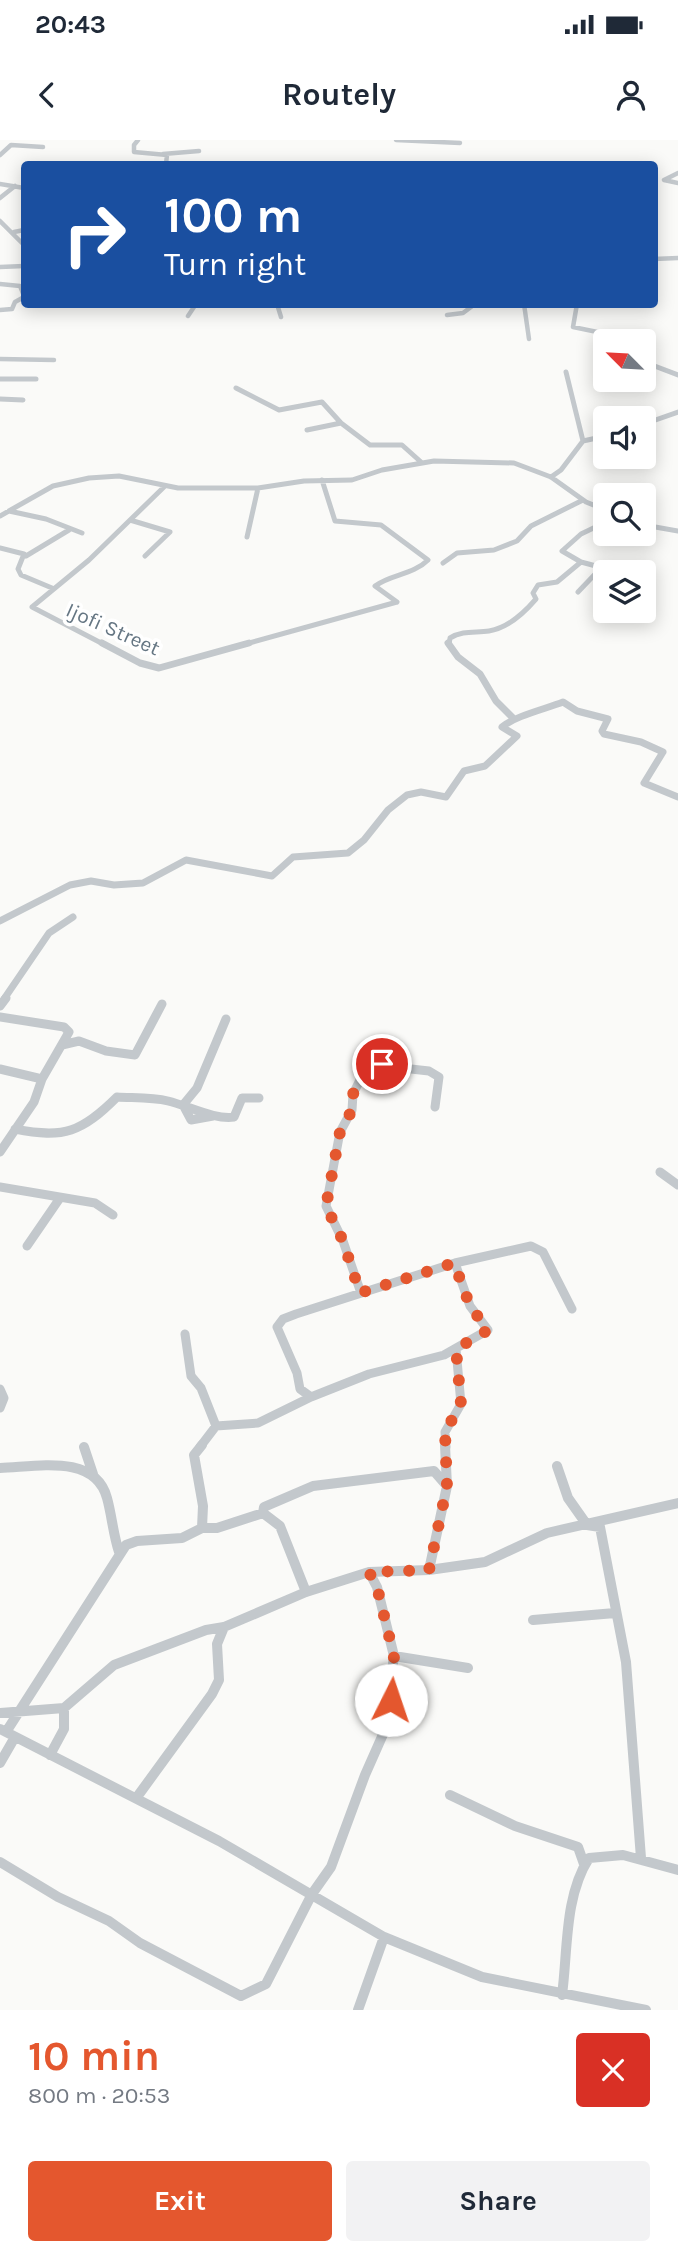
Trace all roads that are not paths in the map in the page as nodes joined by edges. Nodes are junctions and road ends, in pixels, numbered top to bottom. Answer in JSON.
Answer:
{"nodes":[{"id":1,"x":138,"y":140,"type":"edge"},
{"id":2,"x":396,"y":140,"type":"edge"},
{"id":3,"x":460,"y":143,"type":"dead end"},
{"id":4,"x":43,"y":146,"type":"dead end"},
{"id":5,"x":199,"y":151,"type":"dead end"},
{"id":6,"x":160,"y":154,"type":"junction"},
{"id":7,"x":0,"y":155,"type":"edge"},
{"id":8,"x":167,"y":161,"type":"edge"},
{"id":9,"x":678,"y":173,"type":"edge"},
{"id":10,"x":658,"y":181,"type":"edge"},
{"id":11,"x":666,"y":181,"type":"junction"},
{"id":12,"x":676,"y":183,"type":"edge"},
{"id":13,"x":0,"y":184,"type":"edge"},
{"id":14,"x":15,"y":186,"type":"junction"},
{"id":15,"x":21,"y":187,"type":"edge"},
{"id":16,"x":678,"y":191,"type":"edge"},
{"id":17,"x":0,"y":198,"type":"edge"},
{"id":18,"x":0,"y":221,"type":"edge"},
{"id":19,"x":21,"y":231,"type":"edge"},
{"id":20,"x":14,"y":232,"type":"junction"},
{"id":21,"x":21,"y":241,"type":"edge"},
{"id":22,"x":678,"y":258,"type":"edge"},
{"id":23,"x":658,"y":259,"type":"edge"},
{"id":24,"x":21,"y":266,"type":"edge"},
{"id":25,"x":0,"y":267,"type":"edge"},
{"id":26,"x":0,"y":284,"type":"edge"},
{"id":27,"x":21,"y":289,"type":"edge"},
{"id":28,"x":21,"y":299,"type":"edge"},
{"id":29,"x":193,"y":308,"type":"edge"},
{"id":30,"x":278,"y":308,"type":"edge"},
{"id":31,"x":470,"y":308,"type":"edge"},
{"id":32,"x":524,"y":308,"type":"edge"},
{"id":33,"x":577,"y":308,"type":"edge"},
{"id":34,"x":0,"y":310,"type":"edge"},
{"id":35,"x":447,"y":315,"type":"dead end"},
{"id":36,"x":188,"y":316,"type":"dead end"},
{"id":37,"x":281,"y":317,"type":"dead end"},
{"id":38,"x":593,"y":331,"type":"edge"},
{"id":39,"x":528,"y":339,"type":"dead end"},
{"id":40,"x":0,"y":359,"type":"edge"},
{"id":41,"x":54,"y":360,"type":"dead end"},
{"id":42,"x":656,"y":367,"type":"edge"},
{"id":43,"x":566,"y":372,"type":"dead end"},
{"id":44,"x":678,"y":375,"type":"edge"},
{"id":45,"x":0,"y":379,"type":"edge"},
{"id":46,"x":36,"y":379,"type":"dead end"},
{"id":47,"x":236,"y":388,"type":"dead end"},
{"id":48,"x":0,"y":399,"type":"edge"},
{"id":49,"x":23,"y":400,"type":"dead end"},
{"id":50,"x":678,"y":412,"type":"edge"},
{"id":51,"x":656,"y":420,"type":"edge"},
{"id":52,"x":341,"y":423,"type":"junction"},
{"id":53,"x":307,"y":430,"type":"dead end"},
{"id":54,"x":593,"y":439,"type":"edge"},
{"id":55,"x":583,"y":441,"type":"junction"},
{"id":56,"x":421,"y":462,"type":"junction"},
{"id":57,"x":551,"y":477,"type":"junction"},
{"id":58,"x":321,"y":480,"type":"junction"},
{"id":59,"x":165,"y":486,"type":"junction"},
{"id":60,"x":258,"y":488,"type":"junction"},
{"id":61,"x":583,"y":500,"type":"junction"},
{"id":62,"x":593,"y":504,"type":"edge"},
{"id":63,"x":9,"y":511,"type":"junction"},
{"id":64,"x":0,"y":516,"type":"edge"},
{"id":65,"x":130,"y":520,"type":"junction"},
{"id":66,"x":656,"y":527,"type":"edge"},
{"id":67,"x":593,"y":528,"type":"edge"},
{"id":68,"x":69,"y":530,"type":"junction"},
{"id":69,"x":678,"y":531,"type":"edge"},
{"id":70,"x":82,"y":533,"type":"dead end"},
{"id":71,"x":247,"y":537,"type":"dead end"},
{"id":72,"x":0,"y":548,"type":"edge"},
{"id":73,"x":26,"y":556,"type":"junction"},
{"id":74,"x":145,"y":556,"type":"dead end"},
{"id":75,"x":580,"y":562,"type":"junction"},
{"id":76,"x":443,"y":564,"type":"dead end"},
{"id":77,"x":52,"y":588,"type":"junction"},
{"id":78,"x":578,"y":592,"type":"dead end"},
{"id":79,"x":513,"y":718,"type":"junction"},
{"id":80,"x":678,"y":797,"type":"edge"},
{"id":81,"x":73,"y":917,"type":"dead end"},
{"id":82,"x":0,"y":921,"type":"edge"},
{"id":83,"x":162,"y":1004,"type":"dead end"},
{"id":84,"x":0,"y":1006,"type":"edge"},
{"id":85,"x":0,"y":1017,"type":"edge"},
{"id":86,"x":226,"y":1019,"type":"dead end"},
{"id":87,"x":62,"y":1045,"type":"junction"},
{"id":88,"x":0,"y":1069,"type":"edge"},
{"id":89,"x":42,"y":1079,"type":"junction"},
{"id":90,"x":259,"y":1098,"type":"dead end"},
{"id":91,"x":183,"y":1105,"type":"junction"},
{"id":92,"x":435,"y":1107,"type":"dead end"},
{"id":93,"x":15,"y":1129,"type":"junction"},
{"id":94,"x":0,"y":1152,"type":"edge"},
{"id":95,"x":660,"y":1172,"type":"dead end"},
{"id":96,"x":678,"y":1185,"type":"edge"},
{"id":97,"x":0,"y":1187,"type":"edge"},
{"id":98,"x":60,"y":1198,"type":"junction"},
{"id":99,"x":113,"y":1215,"type":"dead end"},
{"id":100,"x":27,"y":1246,"type":"dead end"},
{"id":101,"x":454,"y":1263,"type":"junction"},
{"id":102,"x":360,"y":1293,"type":"junction"},
{"id":103,"x":572,"y":1308,"type":"dead end"},
{"id":104,"x":185,"y":1334,"type":"dead end"},
{"id":105,"x":456,"y":1349,"type":"junction"},
{"id":106,"x":0,"y":1389,"type":"edge"},
{"id":107,"x":311,"y":1397,"type":"junction"},
{"id":108,"x":0,"y":1408,"type":"edge"},
{"id":109,"x":216,"y":1426,"type":"junction"},
{"id":110,"x":84,"y":1447,"type":"dead end"},
{"id":111,"x":557,"y":1466,"type":"dead end"},
{"id":112,"x":0,"y":1468,"type":"edge"},
{"id":113,"x":93,"y":1474,"type":"junction"},
{"id":114,"x":447,"y":1486,"type":"junction"},
{"id":115,"x":678,"y":1503,"type":"edge"},
{"id":116,"x":263,"y":1513,"type":"junction"},
{"id":117,"x":587,"y":1525,"type":"junction"},
{"id":118,"x":202,"y":1528,"type":"junction"},
{"id":119,"x":119,"y":1552,"type":"junction"},
{"id":120,"x":429,"y":1570,"type":"junction"},
{"id":121,"x":369,"y":1572,"type":"junction"},
{"id":122,"x":306,"y":1592,"type":"junction"},
{"id":123,"x":615,"y":1613,"type":"junction"},
{"id":124,"x":533,"y":1620,"type":"dead end"},
{"id":125,"x":224,"y":1627,"type":"junction"},
{"id":126,"x":394,"y":1656,"type":"junction"},
{"id":127,"x":468,"y":1668,"type":"dead end"},
{"id":128,"x":64,"y":1708,"type":"junction"},
{"id":129,"x":20,"y":1710,"type":"junction"},
{"id":130,"x":0,"y":1713,"type":"edge"},
{"id":131,"x":7,"y":1733,"type":"edge"},
{"id":132,"x":50,"y":1755,"type":"junction"},
{"id":133,"x":0,"y":1763,"type":"edge"},
{"id":134,"x":450,"y":1795,"type":"dead end"},
{"id":135,"x":137,"y":1797,"type":"junction"},
{"id":136,"x":578,"y":1847,"type":"junction"},
{"id":137,"x":598,"y":1855,"type":"junction"},
{"id":138,"x":641,"y":1858,"type":"junction"},
{"id":139,"x":0,"y":1862,"type":"edge"},
{"id":140,"x":584,"y":1864,"type":"junction"},
{"id":141,"x":678,"y":1870,"type":"edge"},
{"id":142,"x":312,"y":1894,"type":"junction"},
{"id":143,"x":384,"y":1937,"type":"junction"},
{"id":144,"x":562,"y":1995,"type":"junction"},
{"id":145,"x":630,"y":2007,"type":"edge"},
{"id":146,"x":358,"y":2010,"type":"edge"},
{"id":147,"x":646,"y":2010,"type":"edge"}],
"edges":[{"from":1,"to":6,"type":"street"},
{"from":2,"to":3,"type":"street"},
{"from":4,"to":7,"type":"street"},
{"from":5,"to":6,"type":"street"},
{"from":6,"to":8,"type":"street"},
{"from":9,"to":11,"type":"street"},
{"from":10,"to":11,"type":"street"},
{"from":11,"to":12,"type":"street"},
{"from":12,"to":16,"type":"street"},
{"from":13,"to":14,"type":"street"},
{"from":14,"to":15,"type":"street"},
{"from":14,"to":17,"type":"street"},
{"from":18,"to":20,"type":"street"},
{"from":19,"to":20,"type":"street"},
{"from":20,"to":21,"type":"street"},
{"from":22,"to":23,"type":"street"},
{"from":24,"to":25,"type":"street"},
{"from":26,"to":27,"type":"street"},
{"from":28,"to":34,"type":"street"},
{"from":29,"to":36,"type":"street"},
{"from":30,"to":37,"type":"street"},
{"from":31,"to":35,"type":"street"},
{"from":32,"to":39,"type":"street"},
{"from":33,"to":38,"type":"street"},
{"from":40,"to":41,"type":"street"},
{"from":42,"to":44,"type":"street"},
{"from":43,"to":55,"type":"street"},
{"from":45,"to":46,"type":"street"},
{"from":47,"to":52,"type":"street"},
{"from":48,"to":49,"type":"street"},
{"from":50,"to":51,"type":"street"},
{"from":52,"to":53,"type":"street"},
{"from":52,"to":56,"type":"street"},
{"from":54,"to":55,"type":"street"},
{"from":55,"to":57,"type":"street"},
{"from":56,"to":57,"type":"street"},
{"from":56,"to":58,"type":"street"},
{"from":57,"to":61,"type":"street"},
{"from":58,"to":60,"type":"street"},
{"from":58,"to":77,"type":"street","name":"Ijofi Street"},
{"from":59,"to":60,"type":"street"},
{"from":59,"to":63,"type":"street"},
{"from":59,"to":65,"type":"street","name":"Ijofi Street"},
{"from":60,"to":71,"type":"street"},
{"from":61,"to":62,"type":"street"},
{"from":61,"to":76,"type":"street"},
{"from":63,"to":64,"type":"street"},
{"from":63,"to":68,"type":"street"},
{"from":65,"to":74,"type":"street"},
{"from":65,"to":77,"type":"street","name":"Ijofi Street"},
{"from":66,"to":69,"type":"street"},
{"from":67,"to":75,"type":"street"},
{"from":68,"to":70,"type":"street"},
{"from":68,"to":73,"type":"street"},
{"from":72,"to":73,"type":"street"},
{"from":73,"to":77,"type":"street"},
{"from":75,"to":78,"type":"street"},
{"from":75,"to":79,"type":"street"},
{"from":79,"to":80,"type":"street"},
{"from":79,"to":82,"type":"street"},
{"from":81,"to":84,"type":"street"},
{"from":83,"to":87,"type":"street"},
{"from":85,"to":87,"type":"street"},
{"from":86,"to":91,"type":"street"},
{"from":87,"to":89,"type":"street"},
{"from":88,"to":89,"type":"street"},
{"from":89,"to":93,"type":"street"},
{"from":90,"to":91,"type":"street"},
{"from":91,"to":93,"type":"street"},
{"from":92,"to":102,"type":"street"},
{"from":93,"to":94,"type":"street"},
{"from":95,"to":96,"type":"street"},
{"from":97,"to":98,"type":"street"},
{"from":98,"to":99,"type":"street"},
{"from":98,"to":100,"type":"street"},
{"from":101,"to":102,"type":"street"},
{"from":101,"to":103,"type":"street"},
{"from":101,"to":105,"type":"street"},
{"from":102,"to":107,"type":"street"},
{"from":104,"to":109,"type":"street"},
{"from":105,"to":107,"type":"street"},
{"from":105,"to":114,"type":"street"},
{"from":106,"to":108,"type":"street"},
{"from":107,"to":109,"type":"street"},
{"from":109,"to":118,"type":"street"},
{"from":110,"to":113,"type":"street"},
{"from":111,"to":117,"type":"street"},
{"from":112,"to":113,"type":"street"},
{"from":113,"to":119,"type":"street"},
{"from":114,"to":116,"type":"street"},
{"from":114,"to":120,"type":"street"},
{"from":115,"to":117,"type":"street"},
{"from":116,"to":118,"type":"street"},
{"from":116,"to":122,"type":"street"},
{"from":117,"to":120,"type":"street"},
{"from":117,"to":123,"type":"street"},
{"from":118,"to":119,"type":"street"},
{"from":119,"to":129,"type":"street"},
{"from":120,"to":121,"type":"street"},
{"from":121,"to":122,"type":"street"},
{"from":121,"to":126,"type":"street"},
{"from":122,"to":125,"type":"street"},
{"from":123,"to":124,"type":"street"},
{"from":123,"to":138,"type":"street"},
{"from":125,"to":128,"type":"street"},
{"from":125,"to":135,"type":"street"},
{"from":126,"to":127,"type":"street"},
{"from":126,"to":142,"type":"street"},
{"from":128,"to":129,"type":"street"},
{"from":128,"to":132,"type":"street"},
{"from":129,"to":130,"type":"street"},
{"from":129,"to":131,"type":"street"},
{"from":131,"to":132,"type":"street"},
{"from":131,"to":133,"type":"street"},
{"from":132,"to":135,"type":"street"},
{"from":134,"to":136,"type":"street"},
{"from":135,"to":142,"type":"street"},
{"from":136,"to":137,"type":"street"},
{"from":136,"to":140,"type":"street"},
{"from":137,"to":138,"type":"street"},
{"from":137,"to":140,"type":"street"},
{"from":138,"to":141,"type":"street"},
{"from":139,"to":142,"type":"street"},
{"from":140,"to":144,"type":"street"},
{"from":142,"to":143,"type":"street"},
{"from":143,"to":144,"type":"street"},
{"from":143,"to":146,"type":"street"},
{"from":144,"to":145,"type":"street"},
{"from":145,"to":147,"type":"street"}]}
